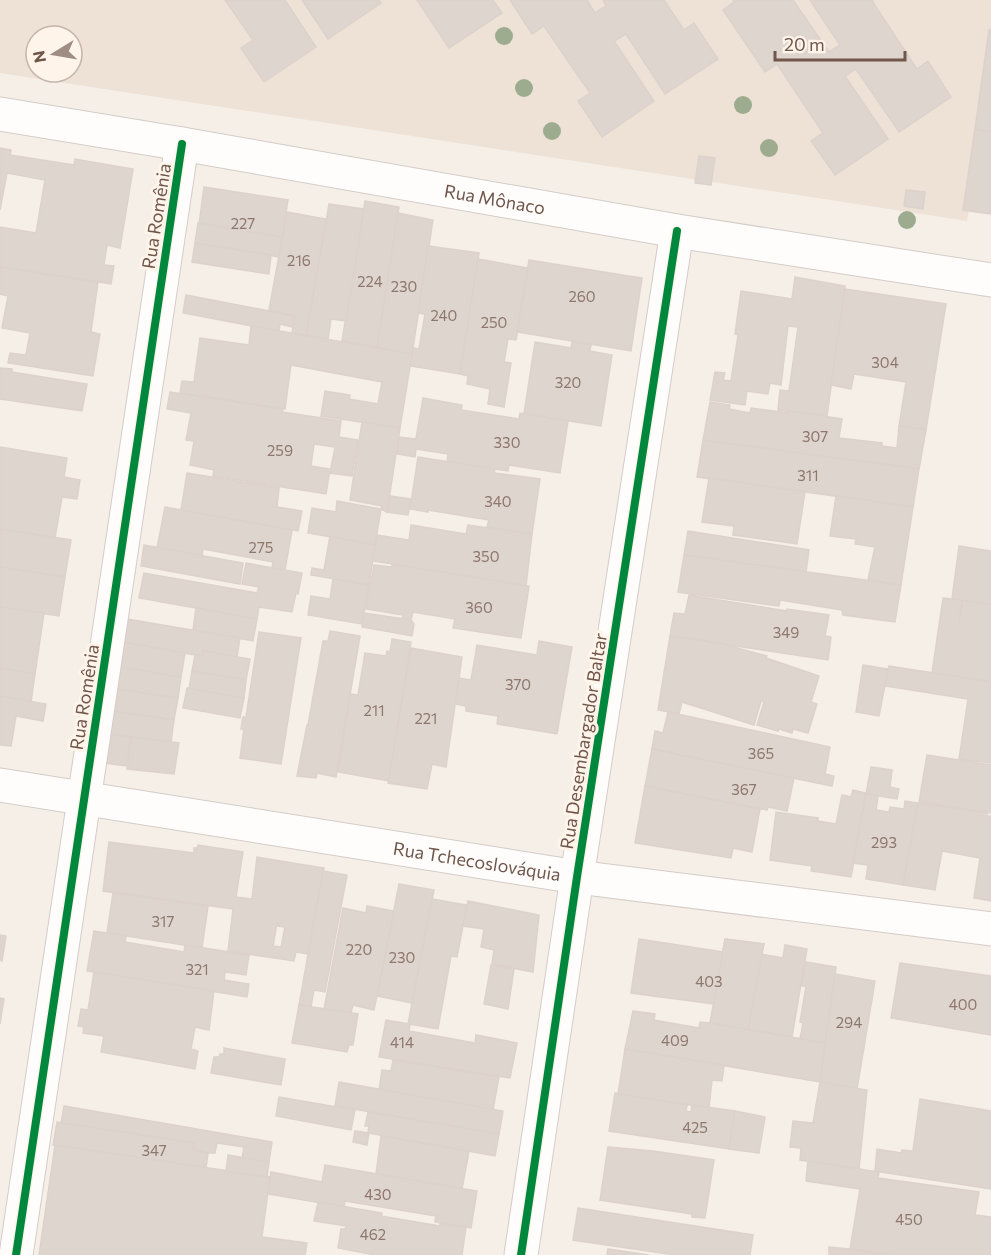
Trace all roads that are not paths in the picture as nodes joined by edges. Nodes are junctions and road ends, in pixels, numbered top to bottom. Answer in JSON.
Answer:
{"nodes":[{"id":1,"x":0,"y":114,"type":"edge"},
{"id":2,"x":182,"y":144,"type":"junction"},
{"id":3,"x":677,"y":231,"type":"junction"},
{"id":4,"x":991,"y":280,"type":"edge"},
{"id":5,"x":0,"y":785,"type":"edge"},
{"id":6,"x":84,"y":797,"type":"junction"},
{"id":7,"x":577,"y":877,"type":"junction"},
{"id":8,"x":991,"y":929,"type":"edge"},
{"id":9,"x":16,"y":1255,"type":"edge"},
{"id":10,"x":521,"y":1255,"type":"edge"}],
"edges":[{"from":1,"to":2,"type":"street","name":"Rua Mônaco"},
{"from":2,"to":3,"type":"street","name":"Rua Mônaco"},
{"from":2,"to":6,"type":"street","name":"Rua Romênia"},
{"from":3,"to":4,"type":"street","name":"Rua Mônaco"},
{"from":3,"to":7,"type":"street","name":"Rua Desembargador Baltar"},
{"from":5,"to":6,"type":"street","name":"Rua Tchecoslováquia"},
{"from":6,"to":7,"type":"street","name":"Rua Tchecoslováquia"},
{"from":6,"to":9,"type":"street","name":"Rua Romênia"},
{"from":7,"to":8,"type":"street","name":"Rua Tchecoslováquia"},
{"from":7,"to":10,"type":"street","name":"Rua Desembargador Baltar"}]}
